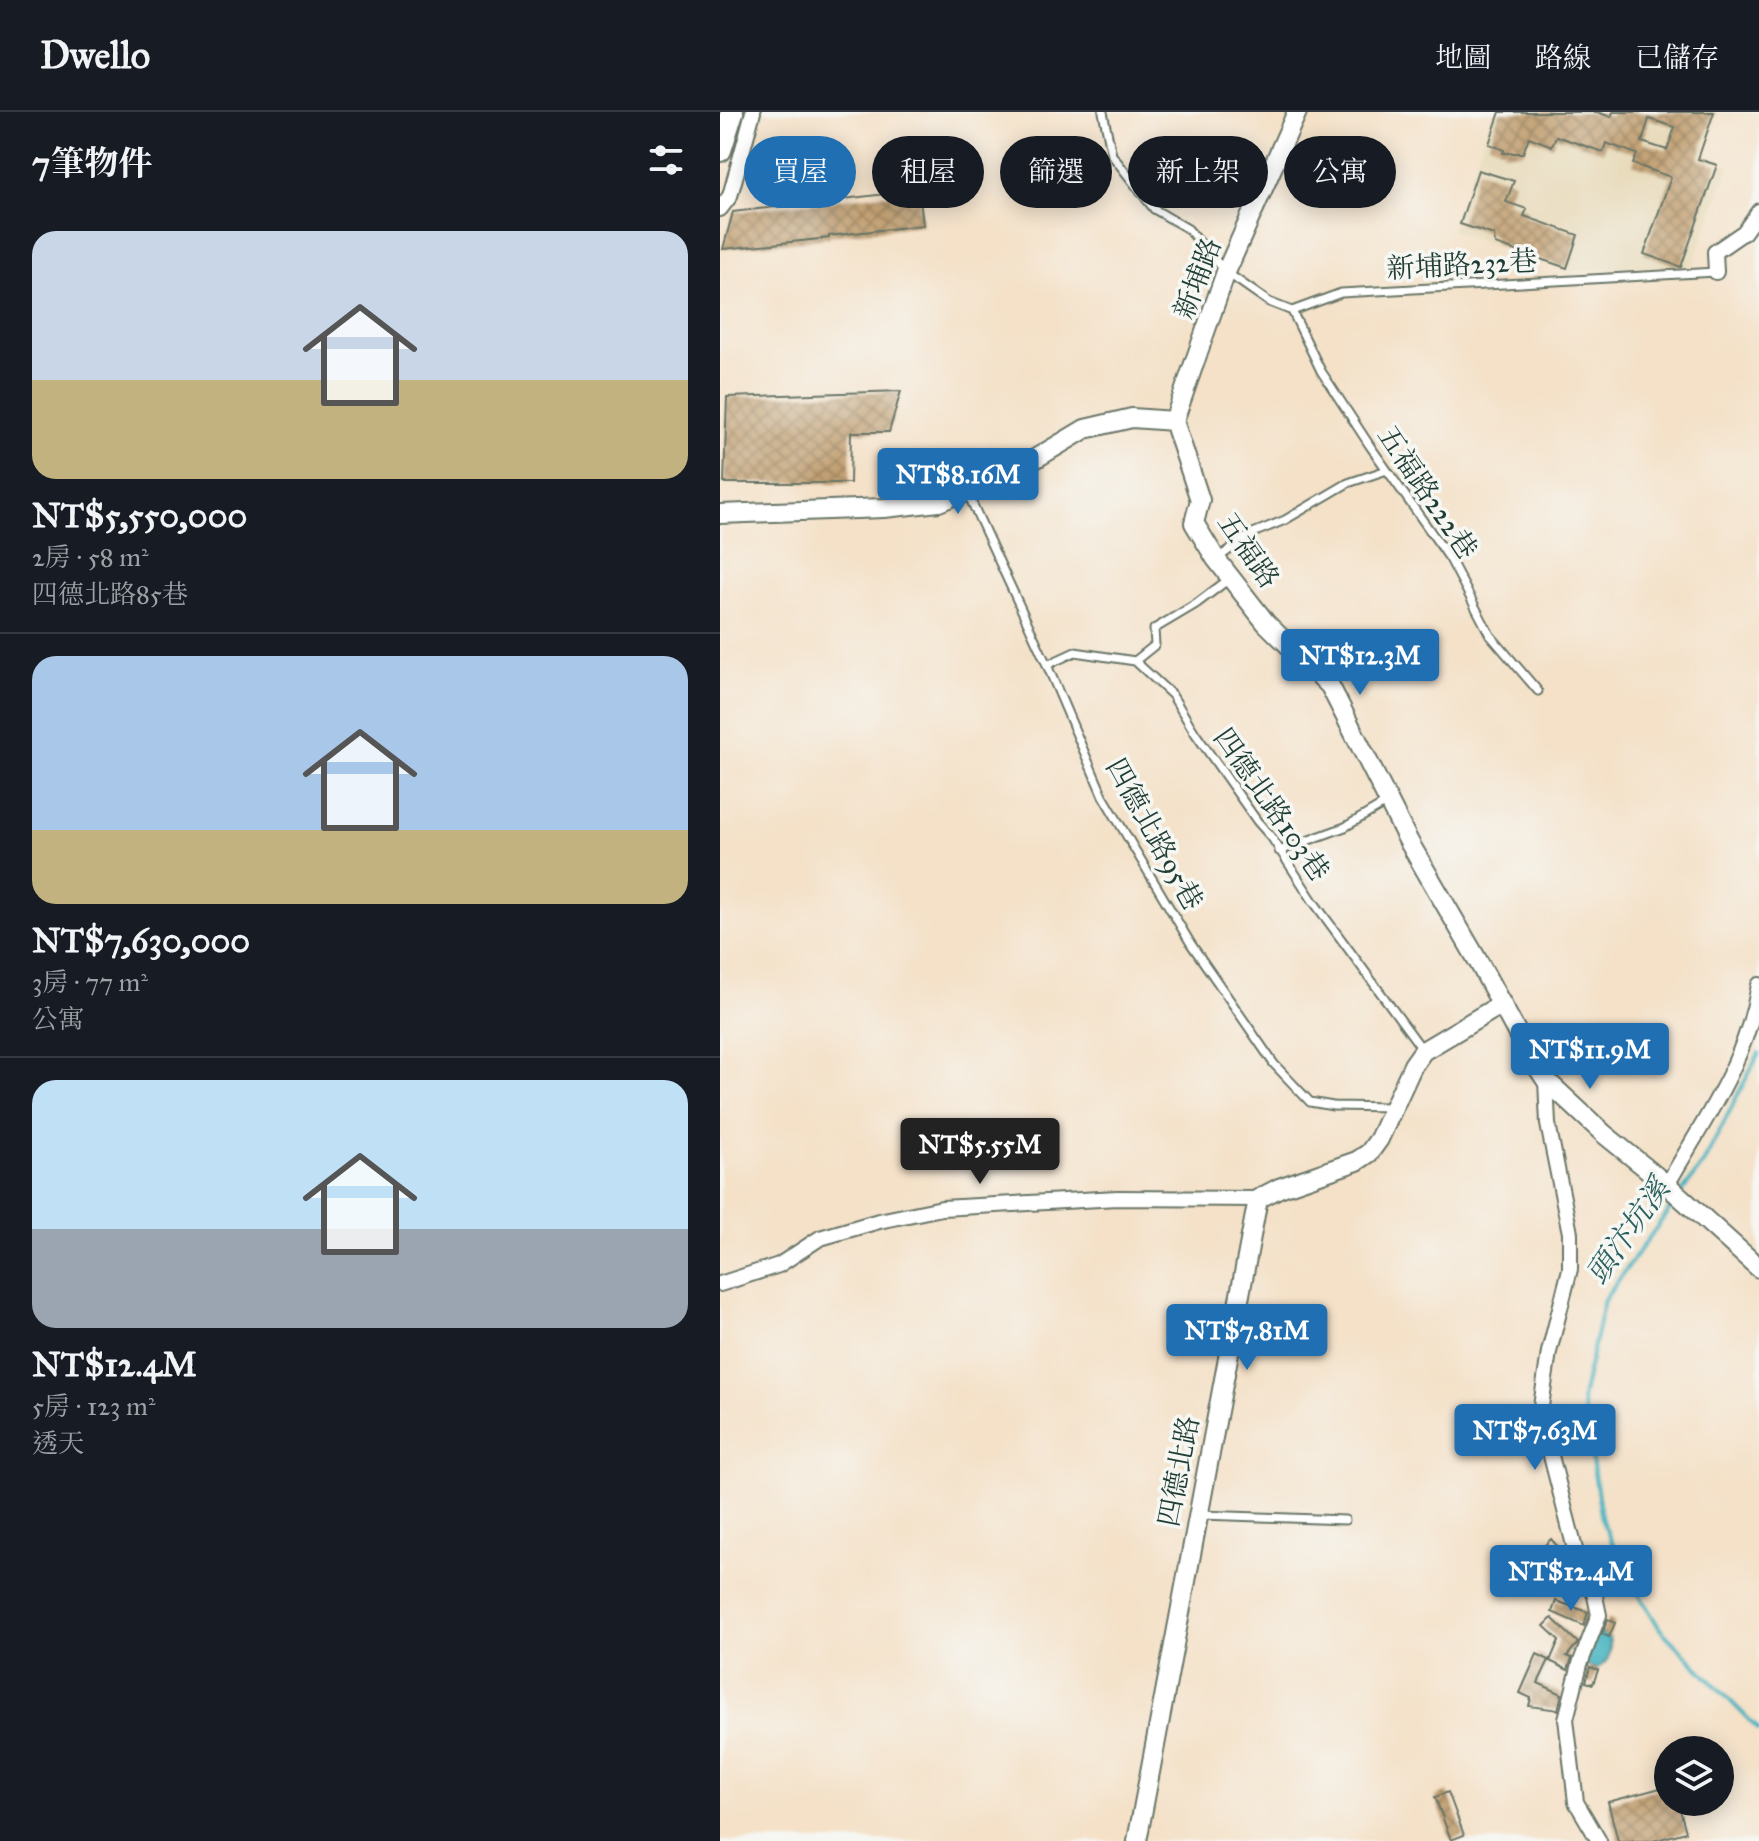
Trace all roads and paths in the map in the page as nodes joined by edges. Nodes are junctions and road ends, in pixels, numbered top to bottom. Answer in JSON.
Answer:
{"nodes":[{"id":1,"x":753,"y":112,"type":"edge"},
{"id":2,"x":1103,"y":112,"type":"edge"},
{"id":3,"x":1297,"y":112,"type":"edge"},
{"id":4,"x":720,"y":209,"type":"edge"},
{"id":5,"x":1759,"y":211,"type":"edge"},
{"id":6,"x":1226,"y":272,"type":"junction"},
{"id":7,"x":1716,"y":272,"type":"joint"},
{"id":8,"x":1292,"y":311,"type":"junction"},
{"id":9,"x":1174,"y":421,"type":"junction"},
{"id":10,"x":1387,"y":470,"type":"junction"},
{"id":11,"x":966,"y":490,"type":"junction"},
{"id":12,"x":722,"y":513,"type":"edge"},
{"id":13,"x":1216,"y":559,"type":"junction"},
{"id":14,"x":1231,"y":578,"type":"junction"},
{"id":15,"x":1135,"y":661,"type":"junction"},
{"id":16,"x":1047,"y":665,"type":"junction"},
{"id":17,"x":1538,"y":691,"type":"dead end"},
{"id":18,"x":1388,"y":802,"type":"junction"},
{"id":19,"x":1279,"y":851,"type":"junction"},
{"id":20,"x":1759,"y":985,"type":"edge"},
{"id":21,"x":1502,"y":1004,"type":"junction"},
{"id":22,"x":1423,"y":1051,"type":"junction"},
{"id":23,"x":1546,"y":1080,"type":"junction"},
{"id":24,"x":1392,"y":1107,"type":"junction"},
{"id":25,"x":1667,"y":1185,"type":"junction"},
{"id":26,"x":1258,"y":1199,"type":"junction"},
{"id":27,"x":1759,"y":1268,"type":"edge"},
{"id":28,"x":720,"y":1284,"type":"edge"},
{"id":29,"x":1198,"y":1515,"type":"junction"},
{"id":30,"x":1345,"y":1520,"type":"dead end"},
{"id":31,"x":1137,"y":1841,"type":"edge"},
{"id":32,"x":1599,"y":1841,"type":"edge"}],
"edges":[{"from":1,"to":4,"type":"street"},
{"from":2,"to":6,"type":"lane"},
{"from":3,"to":6,"type":"street","name":"新埔路"},
{"from":5,"to":7,"type":"street"},
{"from":6,"to":8,"type":"lane"},
{"from":6,"to":9,"type":"street","name":"新埔路"},
{"from":7,"to":8,"type":"lane","name":"新埔路232巷"},
{"from":8,"to":10,"type":"lane","name":"五福路222巷"},
{"from":9,"to":11,"type":"street"},
{"from":9,"to":13,"type":"street","name":"五福路"},
{"from":10,"to":13,"type":"lane"},
{"from":10,"to":17,"type":"lane","name":"五福路222巷"},
{"from":11,"to":12,"type":"street"},
{"from":11,"to":16,"type":"lane","name":"四德北路95巷"},
{"from":13,"to":14,"type":"street","name":"五福路"},
{"from":14,"to":15,"type":"lane"},
{"from":14,"to":18,"type":"street","name":"五福路"},
{"from":15,"to":16,"type":"lane"},
{"from":15,"to":19,"type":"lane","name":"四德北路103巷"},
{"from":16,"to":24,"type":"lane","name":"四德北路95巷"},
{"from":18,"to":19,"type":"lane"},
{"from":18,"to":21,"type":"street","name":"五福路"},
{"from":19,"to":22,"type":"lane","name":"四德北路103巷"},
{"from":20,"to":25,"type":"street"},
{"from":21,"to":22,"type":"street"},
{"from":21,"to":23,"type":"street","name":"五福路"},
{"from":22,"to":24,"type":"street"},
{"from":23,"to":25,"type":"street","name":"五福路"},
{"from":23,"to":32,"type":"street"},
{"from":24,"to":26,"type":"street"},
{"from":25,"to":27,"type":"street","name":"五福路"},
{"from":26,"to":28,"type":"street"},
{"from":26,"to":29,"type":"street","name":"四德北路"},
{"from":29,"to":30,"type":"lane"},
{"from":29,"to":31,"type":"street","name":"四德北路"}]}
